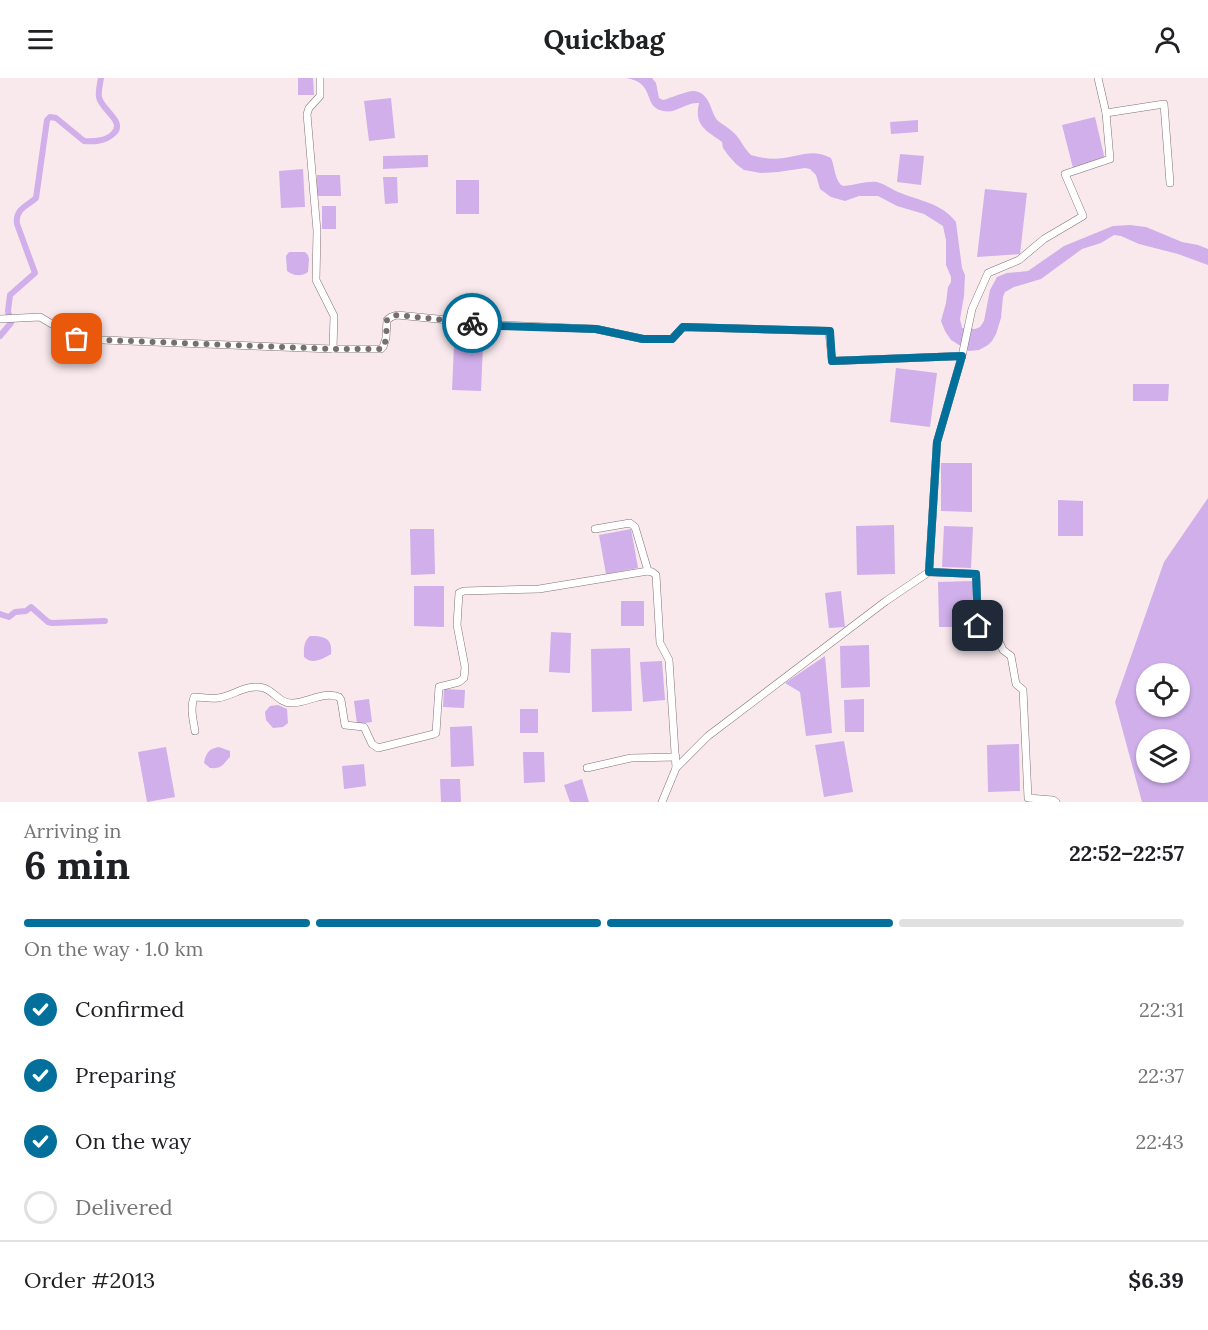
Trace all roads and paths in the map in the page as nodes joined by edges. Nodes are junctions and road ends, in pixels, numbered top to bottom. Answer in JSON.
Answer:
{"nodes":[{"id":1,"x":320,"y":78,"type":"edge"},
{"id":2,"x":1098,"y":78,"type":"edge"},
{"id":3,"x":1106,"y":113,"type":"junction"},
{"id":4,"x":1170,"y":183,"type":"dead end"},
{"id":5,"x":0,"y":319,"type":"edge"},
{"id":6,"x":333,"y":349,"type":"junction"},
{"id":7,"x":962,"y":356,"type":"junction"},
{"id":8,"x":595,"y":529,"type":"dead end"},
{"id":9,"x":648,"y":571,"type":"junction"},
{"id":10,"x":929,"y":572,"type":"junction"},
{"id":11,"x":195,"y":730,"type":"dead end"},
{"id":12,"x":676,"y":757,"type":"junction"},
{"id":13,"x":587,"y":768,"type":"dead end"},
{"id":14,"x":676,"y":768,"type":"junction"},
{"id":15,"x":662,"y":802,"type":"edge"},
{"id":16,"x":1056,"y":802,"type":"edge"}],
"edges":[{"from":1,"to":6,"type":"street"},
{"from":2,"to":3,"type":"street"},
{"from":3,"to":4,"type":"street"},
{"from":3,"to":7,"type":"street"},
{"from":5,"to":6,"type":"street"},
{"from":6,"to":7,"type":"street"},
{"from":7,"to":10,"type":"street"},
{"from":8,"to":9,"type":"street"},
{"from":9,"to":11,"type":"street"},
{"from":9,"to":12,"type":"street"},
{"from":10,"to":14,"type":"street"},
{"from":10,"to":16,"type":"street"},
{"from":12,"to":13,"type":"street"},
{"from":12,"to":14,"type":"street"},
{"from":14,"to":15,"type":"street"}]}
